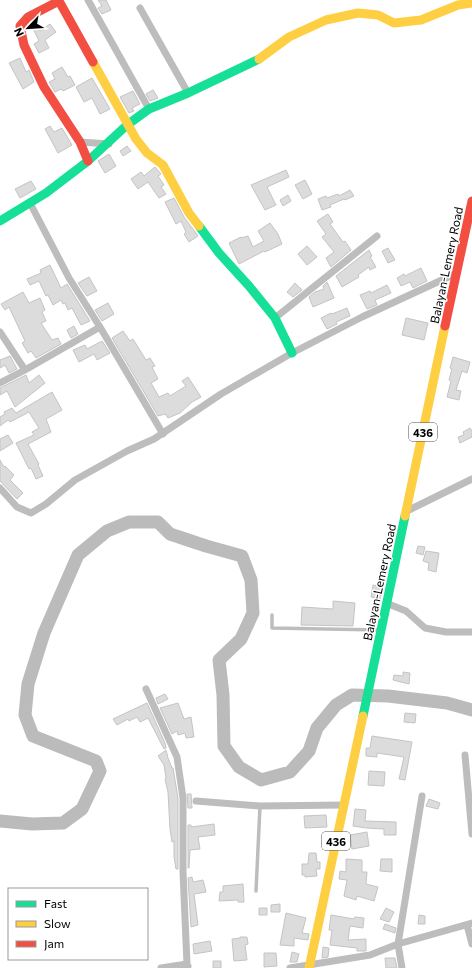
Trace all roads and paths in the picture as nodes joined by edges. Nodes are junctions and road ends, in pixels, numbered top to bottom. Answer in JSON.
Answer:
{"nodes":[{"id":1,"x":60,"y":0,"type":"edge"},
{"id":2,"x":88,"y":0,"type":"edge"},
{"id":3,"x":472,"y":3,"type":"edge"},
{"id":4,"x":140,"y":8,"type":"dead end"},
{"id":5,"x":188,"y":93,"type":"junction"},
{"id":6,"x":148,"y":109,"type":"junction"},
{"id":7,"x":127,"y":125,"type":"junction"},
{"id":8,"x":80,"y":142,"type":"junction"},
{"id":9,"x":109,"y":144,"type":"junction"},
{"id":10,"x":88,"y":161,"type":"junction"},
{"id":11,"x":472,"y":201,"type":"edge"},
{"id":12,"x":30,"y":203,"type":"junction"},
{"id":13,"x":0,"y":221,"type":"edge"},
{"id":14,"x":377,"y":236,"type":"dead end"},
{"id":15,"x":457,"y":273,"type":"junction"},
{"id":16,"x":275,"y":318,"type":"junction"},
{"id":17,"x":100,"y":326,"type":"junction"},
{"id":18,"x":0,"y":332,"type":"edge"},
{"id":19,"x":292,"y":353,"type":"junction"},
{"id":20,"x":25,"y":370,"type":"junction"},
{"id":21,"x":0,"y":383,"type":"edge"},
{"id":22,"x":163,"y":434,"type":"junction"},
{"id":23,"x":472,"y":479,"type":"edge"},
{"id":24,"x":0,"y":488,"type":"edge"},
{"id":25,"x":407,"y":511,"type":"junction"},
{"id":26,"x":386,"y":603,"type":"junction"},
{"id":27,"x":272,"y":615,"type":"dead end"},
{"id":28,"x":381,"y":630,"type":"junction"},
{"id":29,"x":472,"y":632,"type":"edge"},
{"id":30,"x":146,"y":689,"type":"dead end"},
{"id":31,"x":465,"y":755,"type":"dead end"},
{"id":32,"x":422,"y":796,"type":"dead end"},
{"id":33,"x":196,"y":801,"type":"dead end"},
{"id":34,"x":343,"y":805,"type":"junction"},
{"id":35,"x":260,"y":806,"type":"junction"},
{"id":36,"x":472,"y":834,"type":"edge"},
{"id":37,"x":256,"y":892,"type":"dead end"},
{"id":38,"x":469,"y":924,"type":"edge"},
{"id":39,"x":398,"y":944,"type":"junction"},
{"id":40,"x":472,"y":944,"type":"edge"},
{"id":41,"x":188,"y":966,"type":"edge"},
{"id":42,"x":310,"y":967,"type":"edge"},
{"id":43,"x":161,"y":968,"type":"edge"},
{"id":44,"x":290,"y":968,"type":"edge"},
{"id":45,"x":402,"y":968,"type":"edge"}],
"edges":[{"from":1,"to":7,"type":"street"},
{"from":1,"to":8,"type":"street"},
{"from":2,"to":6,"type":"street"},
{"from":3,"to":5,"type":"street"},
{"from":4,"to":5,"type":"street"},
{"from":5,"to":6,"type":"street"},
{"from":6,"to":7,"type":"street"},
{"from":7,"to":9,"type":"street"},
{"from":7,"to":16,"type":"street"},
{"from":8,"to":9,"type":"street"},
{"from":8,"to":10,"type":"street"},
{"from":9,"to":10,"type":"street"},
{"from":10,"to":12,"type":"street"},
{"from":11,"to":15,"type":"street","name":"Balayan-Lemery Road","number":"436"},
{"from":12,"to":13,"type":"street"},
{"from":12,"to":17,"type":"street"},
{"from":14,"to":16,"type":"street"},
{"from":15,"to":19,"type":"street"},
{"from":15,"to":25,"type":"street","name":"Balayan-Lemery Road","number":"436"},
{"from":16,"to":19,"type":"street"},
{"from":17,"to":20,"type":"street"},
{"from":17,"to":22,"type":"street"},
{"from":18,"to":20,"type":"street"},
{"from":19,"to":22,"type":"street"},
{"from":20,"to":21,"type":"street"},
{"from":22,"to":24,"type":"street"},
{"from":23,"to":25,"type":"street"},
{"from":25,"to":26,"type":"street","name":"Balayan-Lemery Road","number":"436"},
{"from":26,"to":28,"type":"street","name":"Balayan-Lemery Road","number":"436"},
{"from":26,"to":29,"type":"street"},
{"from":27,"to":28,"type":"lane"},
{"from":28,"to":34,"type":"street","name":"Balayan-Lemery Road","number":"436"},
{"from":30,"to":41,"type":"street"},
{"from":31,"to":36,"type":"street"},
{"from":32,"to":39,"type":"street"},
{"from":33,"to":35,"type":"street"},
{"from":34,"to":35,"type":"street"},
{"from":34,"to":42,"type":"street","name":"Balayan-Lemery Road","number":"436"},
{"from":35,"to":37,"type":"lane"},
{"from":38,"to":39,"type":"street"},
{"from":38,"to":40,"type":"street"},
{"from":39,"to":42,"type":"street"},
{"from":39,"to":45,"type":"street"},
{"from":41,"to":43,"type":"street"},
{"from":42,"to":44,"type":"street"}]}
